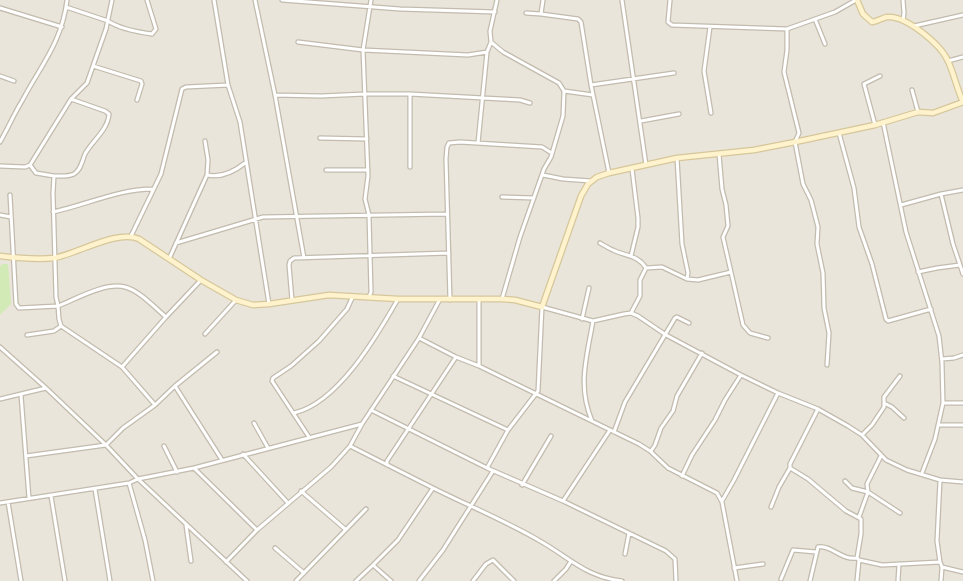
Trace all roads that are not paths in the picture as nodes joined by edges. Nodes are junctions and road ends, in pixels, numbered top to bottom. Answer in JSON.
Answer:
{"nodes":[{"id":1,"x":67,"y":0,"type":"edge"},
{"id":2,"x":112,"y":0,"type":"edge"},
{"id":3,"x":147,"y":0,"type":"edge"},
{"id":4,"x":214,"y":0,"type":"edge"},
{"id":5,"x":255,"y":0,"type":"edge"},
{"id":6,"x":282,"y":0,"type":"edge"},
{"id":7,"x":371,"y":0,"type":"edge"},
{"id":8,"x":497,"y":0,"type":"edge"},
{"id":9,"x":543,"y":0,"type":"edge"},
{"id":10,"x":622,"y":0,"type":"edge"},
{"id":11,"x":670,"y":0,"type":"edge"},
{"id":12,"x":856,"y":0,"type":"edge"},
{"id":13,"x":903,"y":0,"type":"edge"},
{"id":14,"x":371,"y":6,"type":"junction"},
{"id":15,"x":66,"y":7,"type":"junction"},
{"id":16,"x":0,"y":8,"type":"edge"},
{"id":17,"x":495,"y":12,"type":"junction"},
{"id":18,"x":526,"y":13,"type":"dead end"},
{"id":19,"x":541,"y":14,"type":"junction"},
{"id":20,"x":963,"y":15,"type":"edge"},
{"id":21,"x":815,"y":19,"type":"junction"},
{"id":22,"x":108,"y":21,"type":"junction"},
{"id":23,"x":903,"y":21,"type":"junction"},
{"id":24,"x":914,"y":26,"type":"junction"},
{"id":25,"x":62,"y":27,"type":"junction"},
{"id":26,"x":710,"y":27,"type":"junction"},
{"id":27,"x":787,"y":29,"type":"junction"},
{"id":28,"x":298,"y":42,"type":"dead end"},
{"id":29,"x":490,"y":42,"type":"junction"},
{"id":30,"x":825,"y":44,"type":"dead end"},
{"id":31,"x":363,"y":50,"type":"junction"},
{"id":32,"x":487,"y":52,"type":"junction"},
{"id":33,"x":963,"y":57,"type":"edge"},
{"id":34,"x":948,"y":61,"type":"junction"},
{"id":35,"x":93,"y":66,"type":"junction"},
{"id":36,"x":674,"y":73,"type":"dead end"},
{"id":37,"x":0,"y":76,"type":"edge"},
{"id":38,"x":880,"y":76,"type":"dead end"},
{"id":39,"x":634,"y":79,"type":"junction"},
{"id":40,"x":14,"y":80,"type":"dead end"},
{"id":41,"x":228,"y":85,"type":"junction"},
{"id":42,"x":591,"y":85,"type":"junction"},
{"id":43,"x":912,"y":90,"type":"dead end"},
{"id":44,"x":564,"y":91,"type":"junction"},
{"id":45,"x":366,"y":94,"type":"junction"},
{"id":46,"x":410,"y":94,"type":"junction"},
{"id":47,"x":593,"y":95,"type":"junction"},
{"id":48,"x":275,"y":96,"type":"junction"},
{"id":49,"x":483,"y":97,"type":"junction"},
{"id":50,"x":71,"y":99,"type":"junction"},
{"id":51,"x":137,"y":100,"type":"dead end"},
{"id":52,"x":963,"y":102,"type":"edge"},
{"id":53,"x":530,"y":103,"type":"dead end"},
{"id":54,"x":918,"y":112,"type":"junction"},
{"id":55,"x":711,"y":113,"type":"dead end"},
{"id":56,"x":679,"y":114,"type":"dead end"},
{"id":57,"x":641,"y":121,"type":"junction"},
{"id":58,"x":883,"y":122,"type":"junction"},
{"id":59,"x":876,"y":125,"type":"junction"},
{"id":60,"x":840,"y":132,"type":"junction"},
{"id":61,"x":320,"y":138,"type":"dead end"},
{"id":62,"x":367,"y":139,"type":"junction"},
{"id":63,"x":205,"y":141,"type":"dead end"},
{"id":64,"x":0,"y":142,"type":"edge"},
{"id":65,"x":795,"y":142,"type":"junction"},
{"id":66,"x":478,"y":143,"type":"junction"},
{"id":67,"x":551,"y":152,"type":"junction"},
{"id":68,"x":719,"y":154,"type":"junction"},
{"id":69,"x":677,"y":158,"type":"junction"},
{"id":70,"x":245,"y":162,"type":"junction"},
{"id":71,"x":646,"y":165,"type":"junction"},
{"id":72,"x":0,"y":166,"type":"edge"},
{"id":73,"x":30,"y":166,"type":"junction"},
{"id":74,"x":410,"y":167,"type":"dead end"},
{"id":75,"x":632,"y":169,"type":"junction"},
{"id":76,"x":326,"y":170,"type":"dead end"},
{"id":77,"x":368,"y":170,"type":"junction"},
{"id":78,"x":609,"y":173,"type":"junction"},
{"id":79,"x":207,"y":174,"type":"junction"},
{"id":80,"x":543,"y":175,"type":"junction"},
{"id":81,"x":54,"y":176,"type":"junction"},
{"id":82,"x":592,"y":182,"type":"junction"},
{"id":83,"x":153,"y":189,"type":"junction"},
{"id":84,"x":963,"y":190,"type":"edge"},
{"id":85,"x":942,"y":194,"type":"junction"},
{"id":86,"x":10,"y":195,"type":"dead end"},
{"id":87,"x":502,"y":197,"type":"dead end"},
{"id":88,"x":534,"y":198,"type":"junction"},
{"id":89,"x":901,"y":205,"type":"junction"},
{"id":90,"x":53,"y":212,"type":"junction"},
{"id":91,"x":0,"y":214,"type":"edge"},
{"id":92,"x":447,"y":214,"type":"junction"},
{"id":93,"x":298,"y":215,"type":"junction"},
{"id":94,"x":369,"y":215,"type":"junction"},
{"id":95,"x":11,"y":216,"type":"junction"},
{"id":96,"x":255,"y":220,"type":"junction"},
{"id":97,"x":131,"y":236,"type":"junction"},
{"id":98,"x":176,"y":243,"type":"junction"},
{"id":99,"x":600,"y":243,"type":"dead end"},
{"id":100,"x":449,"y":253,"type":"junction"},
{"id":101,"x":0,"y":256,"type":"edge"},
{"id":102,"x":371,"y":256,"type":"junction"},
{"id":103,"x":631,"y":256,"type":"junction"},
{"id":104,"x":14,"y":258,"type":"junction"},
{"id":105,"x":55,"y":258,"type":"junction"},
{"id":106,"x":304,"y":258,"type":"junction"},
{"id":107,"x":169,"y":259,"type":"junction"},
{"id":108,"x":960,"y":265,"type":"junction"},
{"id":109,"x":646,"y":268,"type":"junction"},
{"id":110,"x":731,"y":272,"type":"junction"},
{"id":111,"x":918,"y":272,"type":"junction"},
{"id":112,"x":963,"y":274,"type":"edge"},
{"id":113,"x":201,"y":280,"type":"junction"},
{"id":114,"x":687,"y":280,"type":"junction"},
{"id":115,"x":589,"y":288,"type":"dead end"},
{"id":116,"x":353,"y":296,"type":"junction"},
{"id":117,"x":369,"y":297,"type":"junction"},
{"id":118,"x":440,"y":298,"type":"junction"},
{"id":119,"x":398,"y":299,"type":"junction"},
{"id":120,"x":502,"y":299,"type":"junction"},
{"id":121,"x":236,"y":300,"type":"junction"},
{"id":122,"x":292,"y":300,"type":"junction"},
{"id":123,"x":450,"y":300,"type":"junction"},
{"id":124,"x":480,"y":300,"type":"junction"},
{"id":125,"x":270,"y":304,"type":"junction"},
{"id":126,"x":58,"y":306,"type":"junction"},
{"id":127,"x":542,"y":307,"type":"junction"},
{"id":128,"x":931,"y":310,"type":"junction"},
{"id":129,"x":632,"y":313,"type":"junction"},
{"id":130,"x":166,"y":317,"type":"junction"},
{"id":131,"x":582,"y":319,"type":"junction"},
{"id":132,"x":593,"y":321,"type":"junction"},
{"id":133,"x":689,"y":323,"type":"dead end"},
{"id":134,"x":62,"y":326,"type":"junction"},
{"id":135,"x":205,"y":334,"type":"dead end"},
{"id":136,"x":666,"y":335,"type":"junction"},
{"id":137,"x":27,"y":336,"type":"dead end"},
{"id":138,"x":419,"y":338,"type":"junction"},
{"id":139,"x":768,"y":338,"type":"dead end"},
{"id":140,"x":0,"y":348,"type":"edge"},
{"id":141,"x":217,"y":352,"type":"dead end"},
{"id":142,"x":702,"y":353,"type":"junction"},
{"id":143,"x":963,"y":355,"type":"edge"},
{"id":144,"x":456,"y":357,"type":"junction"},
{"id":145,"x":942,"y":358,"type":"junction"},
{"id":146,"x":827,"y":365,"type":"dead end"},
{"id":147,"x":479,"y":366,"type":"junction"},
{"id":148,"x":122,"y":367,"type":"junction"},
{"id":149,"x":741,"y":375,"type":"junction"},
{"id":150,"x":393,"y":376,"type":"junction"},
{"id":151,"x":900,"y":376,"type":"dead end"},
{"id":152,"x":175,"y":386,"type":"junction"},
{"id":153,"x":46,"y":388,"type":"junction"},
{"id":154,"x":778,"y":393,"type":"junction"},
{"id":155,"x":536,"y":394,"type":"junction"},
{"id":156,"x":21,"y":395,"type":"junction"},
{"id":157,"x":431,"y":395,"type":"junction"},
{"id":158,"x":0,"y":399,"type":"edge"},
{"id":159,"x":963,"y":402,"type":"edge"},
{"id":160,"x":884,"y":403,"type":"junction"},
{"id":161,"x":943,"y":403,"type":"junction"},
{"id":162,"x":155,"y":405,"type":"junction"},
{"id":163,"x":818,"y":409,"type":"junction"},
{"id":164,"x":371,"y":410,"type":"junction"},
{"id":165,"x":294,"y":413,"type":"junction"},
{"id":166,"x":904,"y":418,"type":"dead end"},
{"id":167,"x":592,"y":422,"type":"junction"},
{"id":168,"x":254,"y":423,"type":"dead end"},
{"id":169,"x":362,"y":424,"type":"junction"},
{"id":170,"x":938,"y":425,"type":"junction"},
{"id":171,"x":963,"y":425,"type":"edge"},
{"id":172,"x":408,"y":429,"type":"junction"},
{"id":173,"x":508,"y":430,"type":"junction"},
{"id":174,"x":610,"y":430,"type":"junction"},
{"id":175,"x":614,"y":432,"type":"junction"},
{"id":176,"x":862,"y":435,"type":"junction"},
{"id":177,"x":551,"y":436,"type":"dead end"},
{"id":178,"x":309,"y":437,"type":"junction"},
{"id":179,"x":106,"y":446,"type":"junction"},
{"id":180,"x":164,"y":446,"type":"dead end"},
{"id":181,"x":350,"y":446,"type":"junction"},
{"id":182,"x":268,"y":448,"type":"junction"},
{"id":183,"x":650,"y":451,"type":"junction"},
{"id":184,"x":243,"y":454,"type":"junction"},
{"id":185,"x":26,"y":456,"type":"junction"},
{"id":186,"x":881,"y":456,"type":"junction"},
{"id":187,"x":222,"y":460,"type":"junction"},
{"id":188,"x":387,"y":465,"type":"junction"},
{"id":189,"x":194,"y":468,"type":"junction"},
{"id":190,"x":487,"y":468,"type":"junction"},
{"id":191,"x":790,"y":468,"type":"junction"},
{"id":192,"x":493,"y":471,"type":"junction"},
{"id":193,"x":176,"y":472,"type":"junction"},
{"id":194,"x":922,"y":473,"type":"junction"},
{"id":195,"x":682,"y":476,"type":"junction"},
{"id":196,"x":138,"y":479,"type":"junction"},
{"id":197,"x":940,"y":480,"type":"junction"},
{"id":198,"x":846,"y":481,"type":"dead end"},
{"id":199,"x":963,"y":482,"type":"edge"},
{"id":200,"x":129,"y":483,"type":"junction"},
{"id":201,"x":522,"y":484,"type":"junction"},
{"id":202,"x":433,"y":488,"type":"junction"},
{"id":203,"x":95,"y":489,"type":"junction"},
{"id":204,"x":301,"y":491,"type":"junction"},
{"id":205,"x":868,"y":492,"type":"junction"},
{"id":206,"x":51,"y":496,"type":"junction"},
{"id":207,"x":29,"y":498,"type":"junction"},
{"id":208,"x":563,"y":501,"type":"junction"},
{"id":209,"x":8,"y":502,"type":"junction"},
{"id":210,"x":722,"y":502,"type":"junction"},
{"id":211,"x":0,"y":503,"type":"edge"},
{"id":212,"x":288,"y":503,"type":"junction"},
{"id":213,"x":470,"y":506,"type":"junction"},
{"id":214,"x":771,"y":507,"type":"dead end"},
{"id":215,"x":366,"y":509,"type":"dead end"},
{"id":216,"x":900,"y":513,"type":"dead end"},
{"id":217,"x":859,"y":517,"type":"junction"},
{"id":218,"x":186,"y":524,"type":"junction"},
{"id":219,"x":257,"y":530,"type":"junction"},
{"id":220,"x":345,"y":530,"type":"junction"},
{"id":221,"x":629,"y":533,"type":"junction"},
{"id":222,"x":275,"y":548,"type":"dead end"},
{"id":223,"x":816,"y":552,"type":"junction"},
{"id":224,"x":625,"y":554,"type":"dead end"},
{"id":225,"x":858,"y":559,"type":"junction"},
{"id":226,"x":191,"y":561,"type":"dead end"},
{"id":227,"x":571,"y":561,"type":"junction"},
{"id":228,"x":226,"y":562,"type":"junction"},
{"id":229,"x":940,"y":562,"type":"junction"},
{"id":230,"x":762,"y":564,"type":"dead end"},
{"id":231,"x":899,"y":564,"type":"junction"},
{"id":232,"x":373,"y":565,"type":"junction"},
{"id":233,"x":734,"y":568,"type":"junction"},
{"id":234,"x":942,"y":568,"type":"junction"},
{"id":235,"x":963,"y":572,"type":"edge"},
{"id":236,"x":304,"y":573,"type":"junction"},
{"id":237,"x":781,"y":579,"type":"dead end"},
{"id":238,"x":622,"y":580,"type":"edge"},
{"id":239,"x":21,"y":581,"type":"edge"},
{"id":240,"x":65,"y":581,"type":"edge"},
{"id":241,"x":110,"y":581,"type":"edge"},
{"id":242,"x":153,"y":581,"type":"edge"},
{"id":243,"x":247,"y":581,"type":"edge"},
{"id":244,"x":296,"y":581,"type":"edge"},
{"id":245,"x":356,"y":581,"type":"edge"},
{"id":246,"x":391,"y":581,"type":"edge"},
{"id":247,"x":419,"y":581,"type":"edge"},
{"id":248,"x":473,"y":581,"type":"edge"},
{"id":249,"x":514,"y":581,"type":"edge"},
{"id":250,"x":554,"y":581,"type":"edge"},
{"id":251,"x":676,"y":581,"type":"edge"},
{"id":252,"x":737,"y":581,"type":"edge"},
{"id":253,"x":810,"y":581,"type":"edge"},
{"id":254,"x":856,"y":581,"type":"edge"},
{"id":255,"x":898,"y":581,"type":"edge"},
{"id":256,"x":941,"y":581,"type":"edge"}],
"edges":[{"from":1,"to":15,"type":"street"},
{"from":2,"to":22,"type":"street"},
{"from":3,"to":22,"type":"street"},
{"from":4,"to":41,"type":"street"},
{"from":5,"to":48,"type":"street"},
{"from":6,"to":14,"type":"street"},
{"from":7,"to":14,"type":"street"},
{"from":8,"to":17,"type":"street"},
{"from":9,"to":19,"type":"street"},
{"from":10,"to":39,"type":"street"},
{"from":11,"to":26,"type":"street"},
{"from":12,"to":21,"type":"street"},
{"from":12,"to":23,"type":"street"},
{"from":13,"to":23,"type":"street"},
{"from":14,"to":17,"type":"street"},
{"from":14,"to":31,"type":"street"},
{"from":15,"to":22,"type":"street"},
{"from":15,"to":25,"type":"street"},
{"from":16,"to":25,"type":"street"},
{"from":17,"to":29,"type":"street"},
{"from":18,"to":19,"type":"street"},
{"from":19,"to":42,"type":"street"},
{"from":20,"to":24,"type":"street"},
{"from":21,"to":27,"type":"street"},
{"from":21,"to":30,"type":"street"},
{"from":22,"to":35,"type":"street"},
{"from":23,"to":24,"type":"street"},
{"from":24,"to":34,"type":"street"},
{"from":25,"to":64,"type":"street"},
{"from":26,"to":27,"type":"street"},
{"from":26,"to":55,"type":"street"},
{"from":27,"to":65,"type":"street"},
{"from":28,"to":31,"type":"street"},
{"from":29,"to":32,"type":"street"},
{"from":29,"to":44,"type":"street"},
{"from":31,"to":32,"type":"street"},
{"from":31,"to":45,"type":"street"},
{"from":32,"to":49,"type":"street"},
{"from":33,"to":34,"type":"street"},
{"from":34,"to":52,"type":"street"},
{"from":35,"to":50,"type":"street"},
{"from":35,"to":51,"type":"street"},
{"from":36,"to":39,"type":"street"},
{"from":37,"to":40,"type":"street"},
{"from":38,"to":59,"type":"street"},
{"from":39,"to":42,"type":"street"},
{"from":39,"to":57,"type":"street"},
{"from":41,"to":70,"type":"street"},
{"from":41,"to":83,"type":"street"},
{"from":42,"to":47,"type":"street"},
{"from":43,"to":54,"type":"street"},
{"from":44,"to":47,"type":"street"},
{"from":44,"to":67,"type":"street"},
{"from":45,"to":46,"type":"street"},
{"from":45,"to":48,"type":"street"},
{"from":45,"to":62,"type":"street"},
{"from":46,"to":49,"type":"street"},
{"from":46,"to":74,"type":"street"},
{"from":47,"to":78,"type":"street"},
{"from":48,"to":93,"type":"street"},
{"from":49,"to":53,"type":"street"},
{"from":49,"to":66,"type":"street"},
{"from":50,"to":73,"type":"street"},
{"from":50,"to":81,"type":"street"},
{"from":52,"to":54,"type":"street"},
{"from":54,"to":58,"type":"street"},
{"from":56,"to":57,"type":"street"},
{"from":57,"to":71,"type":"street"},
{"from":58,"to":59,"type":"street"},
{"from":58,"to":89,"type":"street"},
{"from":59,"to":60,"type":"street"},
{"from":60,"to":65,"type":"street"},
{"from":60,"to":128,"type":"street"},
{"from":61,"to":62,"type":"street"},
{"from":62,"to":77,"type":"street"},
{"from":63,"to":79,"type":"street"},
{"from":65,"to":68,"type":"street"},
{"from":65,"to":146,"type":"street"},
{"from":66,"to":67,"type":"street"},
{"from":66,"to":92,"type":"street"},
{"from":67,"to":80,"type":"street"},
{"from":68,"to":69,"type":"street"},
{"from":68,"to":110,"type":"street"},
{"from":69,"to":71,"type":"street"},
{"from":69,"to":114,"type":"street"},
{"from":70,"to":79,"type":"street"},
{"from":70,"to":96,"type":"street"},
{"from":71,"to":75,"type":"street"},
{"from":72,"to":73,"type":"street"},
{"from":73,"to":81,"type":"street"},
{"from":75,"to":78,"type":"street"},
{"from":75,"to":103,"type":"street"},
{"from":76,"to":77,"type":"street"},
{"from":77,"to":94,"type":"street"},
{"from":78,"to":82,"type":"street"},
{"from":79,"to":98,"type":"street"},
{"from":80,"to":82,"type":"street"},
{"from":80,"to":88,"type":"street"},
{"from":81,"to":90,"type":"street"},
{"from":82,"to":127,"type":"street"},
{"from":83,"to":90,"type":"street"},
{"from":83,"to":97,"type":"street"},
{"from":84,"to":85,"type":"street"},
{"from":85,"to":89,"type":"street"},
{"from":85,"to":108,"type":"street"},
{"from":86,"to":95,"type":"street"},
{"from":87,"to":88,"type":"street"},
{"from":88,"to":120,"type":"street"},
{"from":89,"to":111,"type":"street"},
{"from":90,"to":105,"type":"street"},
{"from":91,"to":95,"type":"street"},
{"from":92,"to":94,"type":"street"},
{"from":92,"to":100,"type":"street"},
{"from":93,"to":94,"type":"street"},
{"from":93,"to":96,"type":"street"},
{"from":93,"to":106,"type":"street"},
{"from":94,"to":102,"type":"street"},
{"from":95,"to":104,"type":"street"},
{"from":96,"to":98,"type":"street"},
{"from":96,"to":125,"type":"street"},
{"from":97,"to":105,"type":"street"},
{"from":97,"to":107,"type":"street"},
{"from":98,"to":107,"type":"street"},
{"from":99,"to":103,"type":"street"},
{"from":100,"to":102,"type":"street"},
{"from":100,"to":123,"type":"street"},
{"from":101,"to":104,"type":"street"},
{"from":102,"to":106,"type":"street"},
{"from":102,"to":117,"type":"street"},
{"from":103,"to":109,"type":"street"},
{"from":104,"to":105,"type":"street"},
{"from":104,"to":126,"type":"street"},
{"from":105,"to":126,"type":"street"},
{"from":106,"to":122,"type":"street"},
{"from":107,"to":113,"type":"street"},
{"from":108,"to":111,"type":"street"},
{"from":108,"to":112,"type":"street"},
{"from":109,"to":114,"type":"street"},
{"from":109,"to":129,"type":"street"},
{"from":110,"to":114,"type":"street"},
{"from":110,"to":139,"type":"street"},
{"from":111,"to":128,"type":"street"},
{"from":113,"to":121,"type":"street"},
{"from":113,"to":130,"type":"street"},
{"from":115,"to":131,"type":"street"},
{"from":116,"to":117,"type":"street"},
{"from":116,"to":122,"type":"street"},
{"from":116,"to":165,"type":"street"},
{"from":117,"to":119,"type":"street"},
{"from":118,"to":119,"type":"street"},
{"from":118,"to":123,"type":"street"},
{"from":118,"to":138,"type":"street"},
{"from":119,"to":165,"type":"street"},
{"from":120,"to":124,"type":"street"},
{"from":120,"to":127,"type":"street"},
{"from":121,"to":125,"type":"street"},
{"from":121,"to":135,"type":"street"},
{"from":122,"to":125,"type":"street"},
{"from":123,"to":124,"type":"street"},
{"from":124,"to":147,"type":"street"},
{"from":126,"to":130,"type":"street"},
{"from":126,"to":134,"type":"street"},
{"from":127,"to":131,"type":"street"},
{"from":127,"to":155,"type":"street"},
{"from":128,"to":145,"type":"street"},
{"from":129,"to":132,"type":"street"},
{"from":129,"to":136,"type":"street"},
{"from":130,"to":148,"type":"street"},
{"from":131,"to":132,"type":"street"},
{"from":132,"to":167,"type":"street"},
{"from":133,"to":136,"type":"street"},
{"from":134,"to":137,"type":"street"},
{"from":134,"to":148,"type":"street"},
{"from":136,"to":142,"type":"street"},
{"from":136,"to":175,"type":"street"},
{"from":138,"to":144,"type":"street"},
{"from":138,"to":150,"type":"street"},
{"from":140,"to":153,"type":"street"},
{"from":141,"to":152,"type":"street"},
{"from":142,"to":149,"type":"street"},
{"from":142,"to":183,"type":"street"},
{"from":143,"to":145,"type":"street"},
{"from":144,"to":147,"type":"street"},
{"from":144,"to":157,"type":"street"},
{"from":145,"to":161,"type":"street"},
{"from":147,"to":155,"type":"street"},
{"from":148,"to":162,"type":"street"},
{"from":149,"to":154,"type":"street"},
{"from":149,"to":195,"type":"street"},
{"from":150,"to":157,"type":"street"},
{"from":150,"to":164,"type":"street"},
{"from":151,"to":160,"type":"street"},
{"from":152,"to":162,"type":"street"},
{"from":152,"to":187,"type":"street"},
{"from":153,"to":156,"type":"street"},
{"from":153,"to":179,"type":"street"},
{"from":154,"to":163,"type":"street"},
{"from":154,"to":210,"type":"street"},
{"from":155,"to":167,"type":"street"},
{"from":155,"to":173,"type":"street"},
{"from":156,"to":158,"type":"street"},
{"from":156,"to":185,"type":"street"},
{"from":157,"to":172,"type":"street"},
{"from":157,"to":173,"type":"street"},
{"from":159,"to":161,"type":"street"},
{"from":160,"to":166,"type":"street"},
{"from":160,"to":176,"type":"street"},
{"from":161,"to":170,"type":"street"},
{"from":162,"to":179,"type":"street"},
{"from":163,"to":176,"type":"street"},
{"from":163,"to":191,"type":"street"},
{"from":164,"to":169,"type":"street"},
{"from":164,"to":172,"type":"street"},
{"from":165,"to":178,"type":"street"},
{"from":167,"to":174,"type":"street"},
{"from":168,"to":182,"type":"street"},
{"from":169,"to":178,"type":"street"},
{"from":169,"to":181,"type":"street"},
{"from":170,"to":171,"type":"street"},
{"from":170,"to":194,"type":"street"},
{"from":172,"to":188,"type":"street"},
{"from":172,"to":190,"type":"street"},
{"from":173,"to":190,"type":"street"},
{"from":174,"to":175,"type":"street"},
{"from":174,"to":208,"type":"street"},
{"from":175,"to":183,"type":"street"},
{"from":176,"to":186,"type":"street"},
{"from":177,"to":201,"type":"street"},
{"from":178,"to":182,"type":"street"},
{"from":179,"to":185,"type":"street"},
{"from":179,"to":196,"type":"street"},
{"from":180,"to":193,"type":"street"},
{"from":181,"to":188,"type":"street"},
{"from":181,"to":204,"type":"street"},
{"from":182,"to":184,"type":"street"},
{"from":183,"to":195,"type":"street"},
{"from":184,"to":187,"type":"street"},
{"from":184,"to":212,"type":"street"},
{"from":185,"to":207,"type":"street"},
{"from":186,"to":194,"type":"street"},
{"from":186,"to":205,"type":"street"},
{"from":187,"to":189,"type":"street"},
{"from":188,"to":202,"type":"street"},
{"from":189,"to":193,"type":"street"},
{"from":189,"to":219,"type":"street"},
{"from":190,"to":192,"type":"street"},
{"from":191,"to":214,"type":"street"},
{"from":191,"to":217,"type":"street"},
{"from":192,"to":201,"type":"street"},
{"from":192,"to":213,"type":"street"},
{"from":193,"to":196,"type":"street"},
{"from":194,"to":197,"type":"street"},
{"from":195,"to":210,"type":"street"},
{"from":196,"to":200,"type":"street"},
{"from":196,"to":218,"type":"street"},
{"from":197,"to":199,"type":"street"},
{"from":197,"to":229,"type":"street"},
{"from":198,"to":205,"type":"street"},
{"from":200,"to":203,"type":"street"},
{"from":200,"to":242,"type":"street"},
{"from":201,"to":208,"type":"street"},
{"from":202,"to":213,"type":"street"},
{"from":202,"to":232,"type":"street"},
{"from":203,"to":206,"type":"street"},
{"from":203,"to":241,"type":"street"},
{"from":204,"to":212,"type":"street"},
{"from":204,"to":220,"type":"street"},
{"from":205,"to":216,"type":"street"},
{"from":205,"to":217,"type":"street"},
{"from":206,"to":207,"type":"street"},
{"from":206,"to":240,"type":"street"},
{"from":207,"to":209,"type":"street"},
{"from":208,"to":221,"type":"street"},
{"from":209,"to":211,"type":"street"},
{"from":209,"to":239,"type":"street"},
{"from":210,"to":233,"type":"street"},
{"from":212,"to":219,"type":"street"},
{"from":213,"to":227,"type":"street"},
{"from":213,"to":247,"type":"street"},
{"from":215,"to":220,"type":"street"},
{"from":217,"to":225,"type":"street"},
{"from":218,"to":226,"type":"street"},
{"from":218,"to":228,"type":"street"},
{"from":219,"to":228,"type":"street"},
{"from":220,"to":236,"type":"street"},
{"from":221,"to":224,"type":"street"},
{"from":221,"to":251,"type":"street"},
{"from":222,"to":236,"type":"street"},
{"from":223,"to":225,"type":"street"},
{"from":223,"to":237,"type":"street"},
{"from":223,"to":253,"type":"street"},
{"from":225,"to":231,"type":"street"},
{"from":225,"to":254,"type":"street"},
{"from":227,"to":238,"type":"street"},
{"from":227,"to":250,"type":"street"},
{"from":228,"to":243,"type":"street"},
{"from":229,"to":231,"type":"street"},
{"from":229,"to":234,"type":"street"},
{"from":230,"to":233,"type":"street"},
{"from":231,"to":255,"type":"street"},
{"from":232,"to":245,"type":"street"},
{"from":232,"to":246,"type":"street"},
{"from":233,"to":252,"type":"street"},
{"from":234,"to":235,"type":"street"},
{"from":234,"to":256,"type":"street"},
{"from":236,"to":244,"type":"street"},
{"from":248,"to":249,"type":"street"}]}
